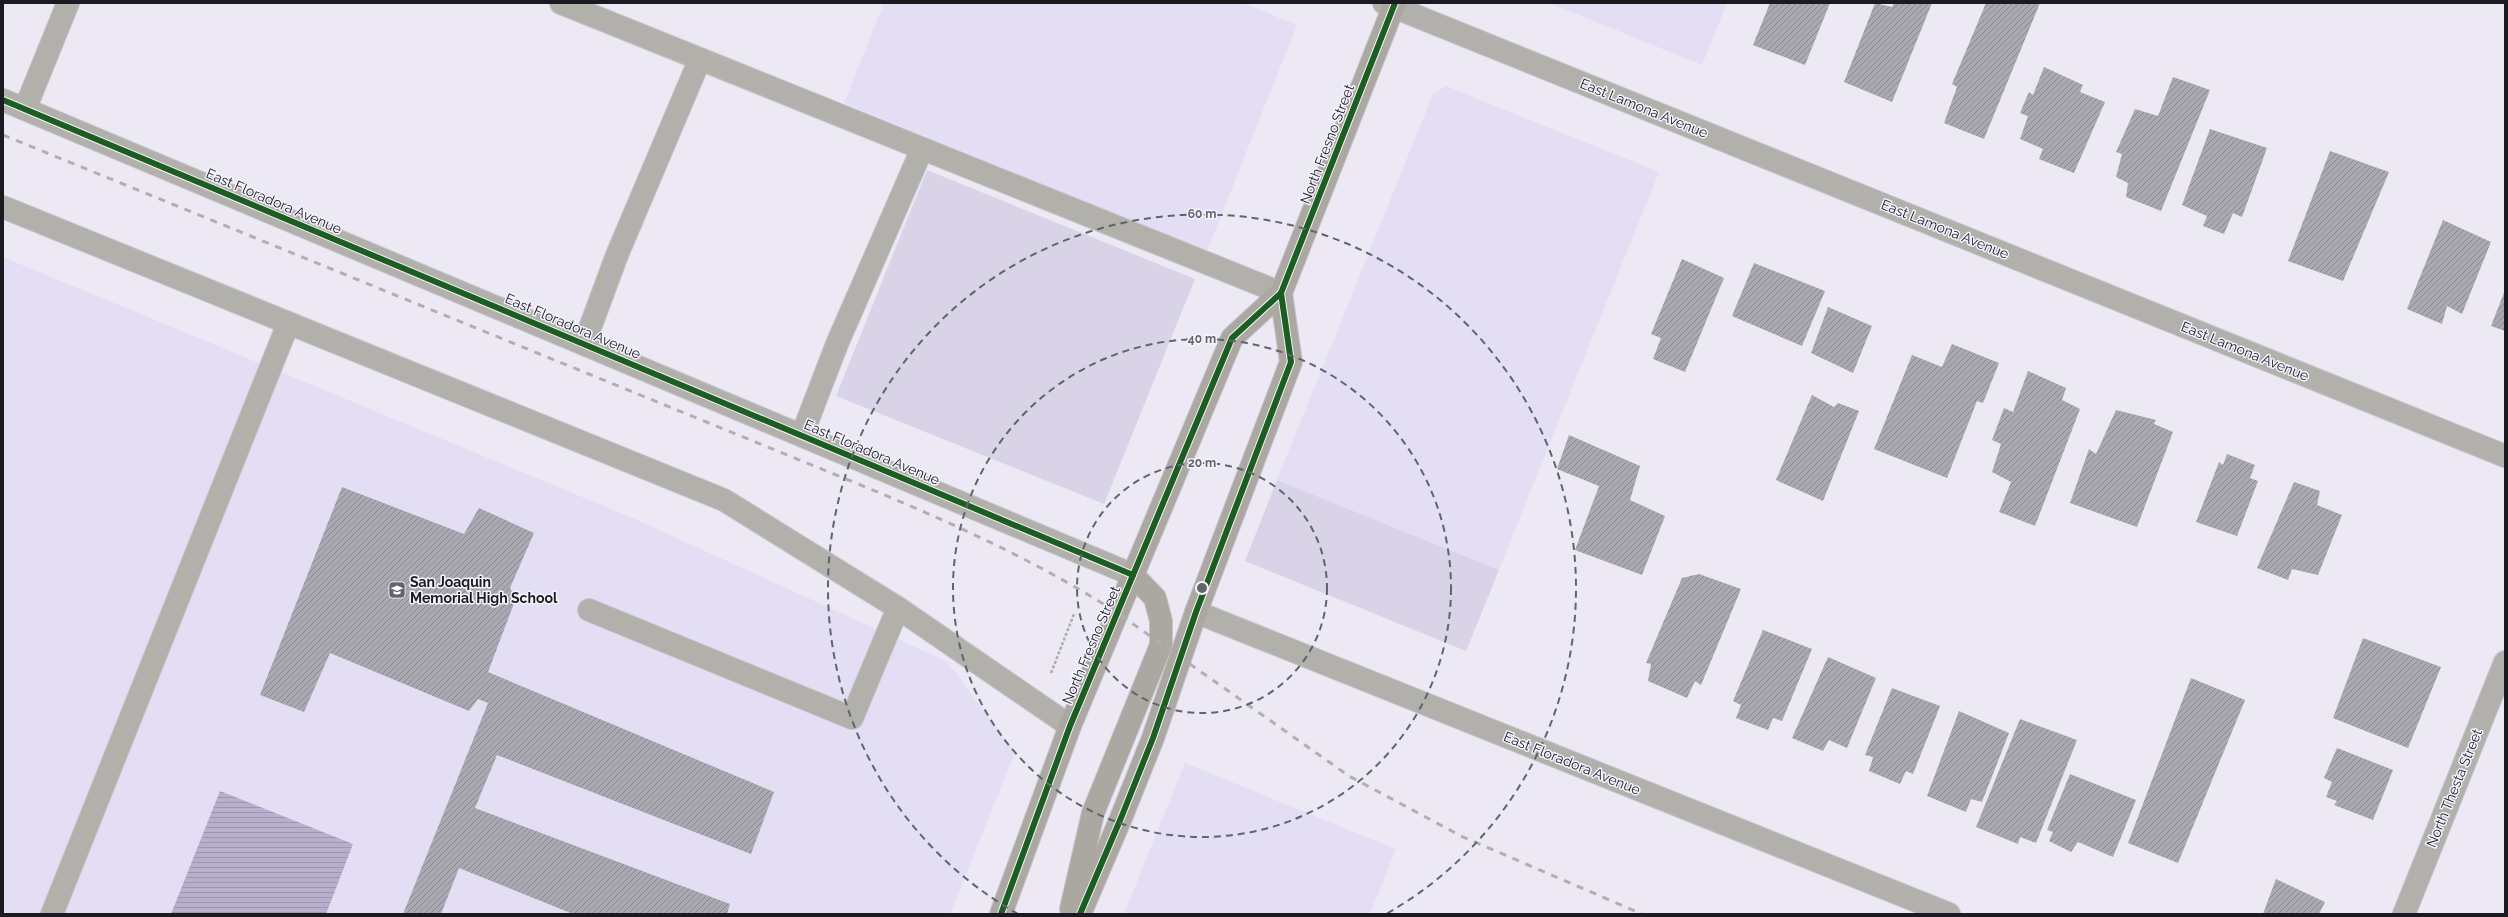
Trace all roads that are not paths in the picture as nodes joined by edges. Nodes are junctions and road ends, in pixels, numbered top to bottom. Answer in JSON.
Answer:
{"nodes":[{"id":1,"x":68,"y":3,"type":"edge"},
{"id":2,"x":562,"y":3,"type":"edge"},
{"id":3,"x":1391,"y":4,"type":"edge"},
{"id":4,"x":700,"y":59,"type":"junction"},
{"id":5,"x":3,"y":100,"type":"edge"},
{"id":6,"x":25,"y":109,"type":"junction"},
{"id":7,"x":922,"y":149,"type":"junction"},
{"id":8,"x":3,"y":207,"type":"edge"},
{"id":9,"x":1281,"y":293,"type":"junction"},
{"id":10,"x":288,"y":324,"type":"junction"},
{"id":11,"x":584,"y":344,"type":"junction"},
{"id":12,"x":802,"y":435,"type":"junction"},
{"id":13,"x":2505,"y":456,"type":"edge"},
{"id":14,"x":1133,"y":575,"type":"junction"},
{"id":15,"x":898,"y":608,"type":"junction"},
{"id":16,"x":589,"y":610,"type":"dead end"},
{"id":17,"x":1196,"y":612,"type":"junction"},
{"id":18,"x":2505,"y":662,"type":"edge"},
{"id":19,"x":1070,"y":726,"type":"junction"},
{"id":20,"x":52,"y":914,"type":"edge"},
{"id":21,"x":1001,"y":914,"type":"edge"},
{"id":22,"x":1070,"y":914,"type":"edge"},
{"id":23,"x":1080,"y":914,"type":"edge"},
{"id":24,"x":1949,"y":914,"type":"edge"},
{"id":25,"x":2404,"y":914,"type":"edge"}],
"edges":[{"from":1,"to":6,"type":"street"},
{"from":2,"to":4,"type":"street"},
{"from":3,"to":9,"type":"main road","name":"North Fresno Street"},
{"from":3,"to":13,"type":"street","name":"East Lamona Avenue"},
{"from":4,"to":7,"type":"street"},
{"from":4,"to":11,"type":"street"},
{"from":5,"to":6,"type":"street","name":"East Floradora Avenue"},
{"from":6,"to":11,"type":"street","name":"East Floradora Avenue"},
{"from":7,"to":9,"type":"street"},
{"from":7,"to":12,"type":"street"},
{"from":8,"to":10,"type":"street"},
{"from":9,"to":14,"type":"main road","name":"North Fresno Street"},
{"from":9,"to":17,"type":"main road","name":"North Fresno Street"},
{"from":10,"to":15,"type":"street"},
{"from":10,"to":20,"type":"street"},
{"from":11,"to":12,"type":"street","name":"East Floradora Avenue"},
{"from":12,"to":14,"type":"street","name":"East Floradora Avenue"},
{"from":14,"to":19,"type":"main road","name":"North Fresno Street"},
{"from":14,"to":22,"type":"main road"},
{"from":15,"to":16,"type":"street"},
{"from":15,"to":19,"type":"street"},
{"from":17,"to":23,"type":"main road","name":"North Fresno Street"},
{"from":17,"to":24,"type":"street","name":"East Floradora Avenue"},
{"from":18,"to":25,"type":"street","name":"North Thesta Street"},
{"from":19,"to":21,"type":"main road","name":"North Fresno Street"}]}
